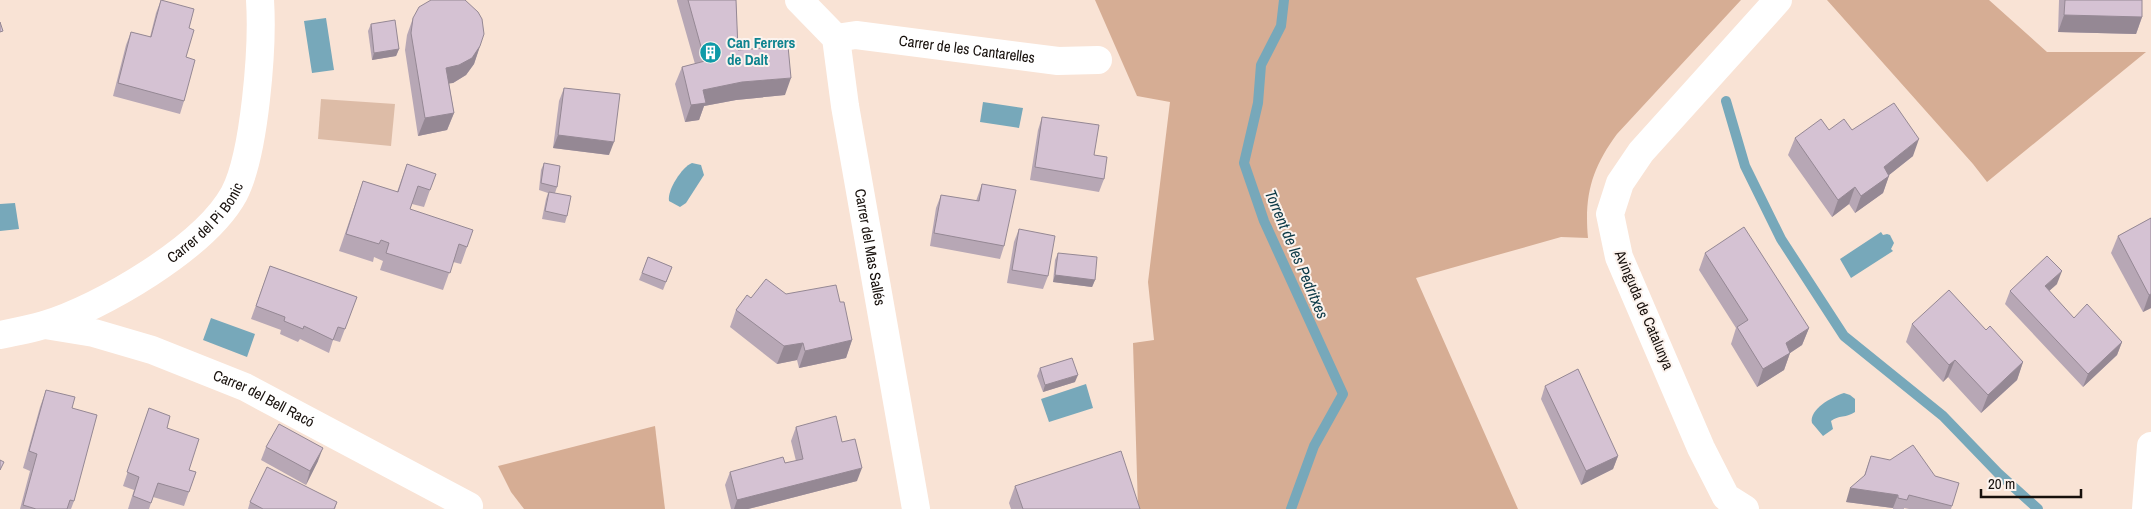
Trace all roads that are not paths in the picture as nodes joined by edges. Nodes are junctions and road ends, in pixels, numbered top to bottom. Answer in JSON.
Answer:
{"nodes":[{"id":1,"x":260,"y":0,"type":"edge"},
{"id":2,"x":799,"y":0,"type":"edge"},
{"id":3,"x":1778,"y":0,"type":"edge"},
{"id":4,"x":836,"y":38,"type":"junction"},
{"id":5,"x":1098,"y":60,"type":"dead end"},
{"id":6,"x":45,"y":325,"type":"junction"},
{"id":7,"x":0,"y":335,"type":"edge"},
{"id":8,"x":2151,"y":446,"type":"edge"},
{"id":9,"x":469,"y":506,"type":"dead end"},
{"id":10,"x":916,"y":509,"type":"edge"},
{"id":11,"x":1745,"y":509,"type":"edge"},
{"id":12,"x":2146,"y":509,"type":"edge"}],
"edges":[{"from":1,"to":6,"type":"street","name":"Carrer del Pi Bonic"},
{"from":2,"to":4,"type":"street"},
{"from":3,"to":11,"type":"street","name":"Avinguda de Catalunya"},
{"from":4,"to":5,"type":"street","name":"Carrer de les Cantarelles"},
{"from":4,"to":10,"type":"street","name":"Carrer del Mas Sallés"},
{"from":6,"to":7,"type":"street","name":"Carrer del Pi Bonic"},
{"from":6,"to":9,"type":"street","name":"Carrer del Bell Racó"},
{"from":8,"to":12,"type":"street"}]}
